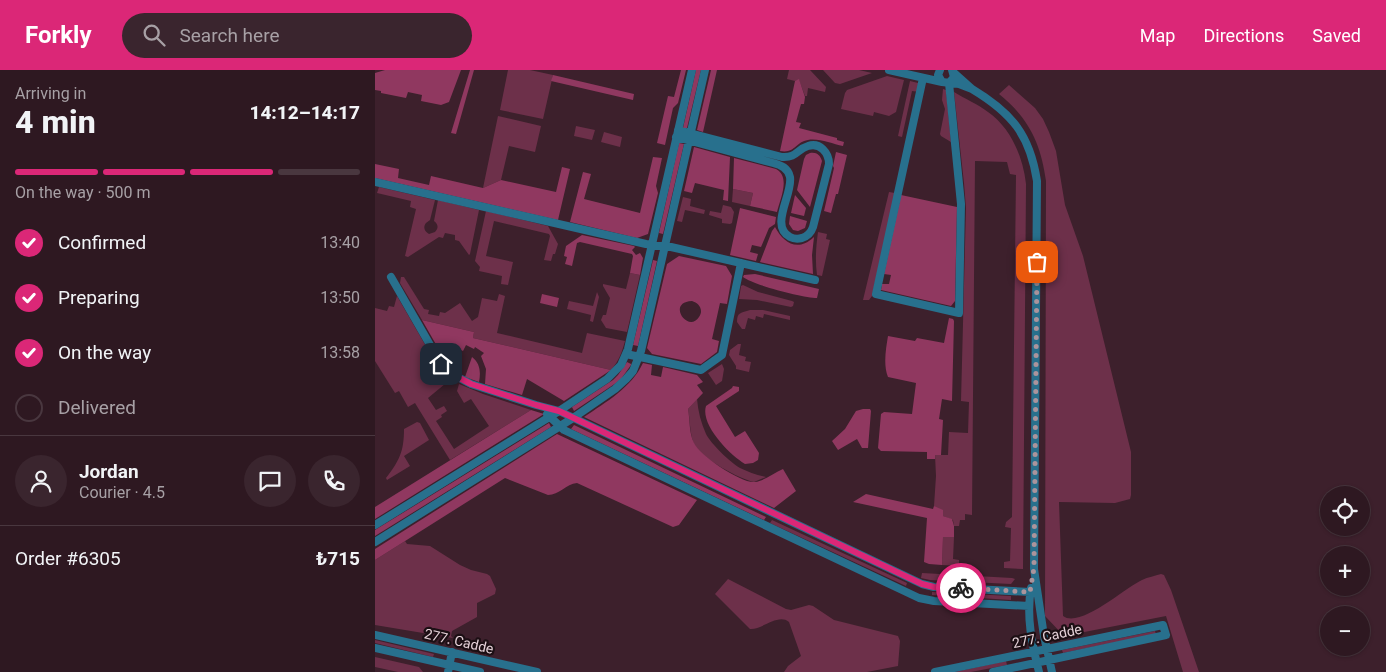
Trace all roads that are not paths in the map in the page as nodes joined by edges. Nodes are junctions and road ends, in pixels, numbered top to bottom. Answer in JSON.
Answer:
{"nodes":[{"id":1,"x":692,"y":70,"type":"edge"},
{"id":2,"x":705,"y":70,"type":"edge"},
{"id":3,"x":889,"y":70,"type":"edge"},
{"id":4,"x":940,"y":70,"type":"edge"},
{"id":5,"x":953,"y":71,"type":"edge"},
{"id":6,"x":909,"y":72,"type":"edge"},
{"id":7,"x":923,"y":78,"type":"junction"},
{"id":8,"x":945,"y":82,"type":"junction"},
{"id":9,"x":972,"y":89,"type":"junction"},
{"id":10,"x":677,"y":134,"type":"junction"},
{"id":11,"x":690,"y":137,"type":"junction"},
{"id":12,"x":788,"y":157,"type":"junction"},
{"id":13,"x":785,"y":169,"type":"junction"},
{"id":14,"x":375,"y":182,"type":"edge"},
{"id":15,"x":652,"y":245,"type":"junction"},
{"id":16,"x":665,"y":246,"type":"junction"},
{"id":17,"x":741,"y":263,"type":"junction"},
{"id":18,"x":391,"y":277,"type":"dead end"},
{"id":19,"x":815,"y":280,"type":"dead end"},
{"id":20,"x":627,"y":354,"type":"junction"},
{"id":21,"x":639,"y":357,"type":"junction"},
{"id":22,"x":536,"y":405,"type":"junction"},
{"id":23,"x":559,"y":411,"type":"junction"},
{"id":24,"x":549,"y":417,"type":"junction"},
{"id":25,"x":573,"y":418,"type":"junction"},
{"id":26,"x":559,"y":427,"type":"junction"},
{"id":27,"x":375,"y":525,"type":"edge"},
{"id":28,"x":375,"y":542,"type":"edge"},
{"id":29,"x":1034,"y":568,"type":"junction"},
{"id":30,"x":916,"y":582,"type":"junction"},
{"id":31,"x":1030,"y":592,"type":"junction"},
{"id":32,"x":914,"y":596,"type":"junction"},
{"id":33,"x":1029,"y":606,"type":"junction"},
{"id":34,"x":375,"y":635,"type":"edge"},
{"id":35,"x":375,"y":648,"type":"edge"},
{"id":36,"x":1047,"y":649,"type":"junction"},
{"id":37,"x":452,"y":652,"type":"junction"},
{"id":38,"x":1034,"y":652,"type":"junction"},
{"id":39,"x":1049,"y":661,"type":"junction"},
{"id":40,"x":1037,"y":663,"type":"junction"},
{"id":41,"x":449,"y":668,"type":"edge"},
{"id":42,"x":480,"y":672,"type":"edge"},
{"id":43,"x":537,"y":672,"type":"edge"},
{"id":44,"x":935,"y":672,"type":"edge"},
{"id":45,"x":993,"y":672,"type":"edge"},
{"id":46,"x":1039,"y":672,"type":"edge"},
{"id":47,"x":1052,"y":672,"type":"edge"}],
"edges":[{"from":1,"to":10,"type":"street"},
{"from":2,"to":11,"type":"street"},
{"from":3,"to":6,"type":"street"},
{"from":4,"to":8,"type":"street"},
{"from":5,"to":8,"type":"street"},
{"from":5,"to":9,"type":"street"},
{"from":6,"to":7,"type":"street"},
{"from":7,"to":8,"type":"street"},
{"from":7,"to":8,"type":"street"},
{"from":8,"to":9,"type":"street"},
{"from":9,"to":29,"type":"street"},
{"from":10,"to":11,"type":"street"},
{"from":10,"to":15,"type":"street"},
{"from":11,"to":12,"type":"street"},
{"from":11,"to":13,"type":"street"},
{"from":11,"to":16,"type":"street"},
{"from":12,"to":13,"type":"street"},
{"from":12,"to":13,"type":"street"},
{"from":14,"to":15,"type":"street"},
{"from":15,"to":16,"type":"street"},
{"from":15,"to":20,"type":"street"},
{"from":16,"to":17,"type":"street"},
{"from":16,"to":21,"type":"street"},
{"from":17,"to":19,"type":"street"},
{"from":17,"to":21,"type":"street"},
{"from":18,"to":22,"type":"street"},
{"from":20,"to":21,"type":"street"},
{"from":20,"to":23,"type":"street"},
{"from":21,"to":25,"type":"street"},
{"from":22,"to":23,"type":"street"},
{"from":22,"to":24,"type":"street"},
{"from":23,"to":24,"type":"street"},
{"from":23,"to":25,"type":"street"},
{"from":24,"to":26,"type":"street"},
{"from":24,"to":27,"type":"street"},
{"from":25,"to":26,"type":"street"},
{"from":25,"to":30,"type":"street"},
{"from":26,"to":28,"type":"street"},
{"from":26,"to":32,"type":"street"},
{"from":29,"to":31,"type":"street"},
{"from":29,"to":36,"type":"street"},
{"from":30,"to":31,"type":"street"},
{"from":30,"to":32,"type":"street"},
{"from":31,"to":33,"type":"street"},
{"from":32,"to":33,"type":"street"},
{"from":33,"to":38,"type":"street"},
{"from":34,"to":37,"type":"street","name":"277. Cadde"},
{"from":35,"to":41,"type":"street","name":"277. Cadde"},
{"from":36,"to":38,"type":"street","name":"277. Cadde"},
{"from":36,"to":39,"type":"street"},
{"from":36,"to":39,"type":"street","name":"277. Cadde"},
{"from":37,"to":41,"type":"street"},
{"from":37,"to":43,"type":"street","name":"277. Cadde"},
{"from":38,"to":40,"type":"street"},
{"from":38,"to":44,"type":"street","name":"277. Cadde"},
{"from":39,"to":40,"type":"street","name":"277. Cadde"},
{"from":39,"to":47,"type":"street"},
{"from":40,"to":45,"type":"street","name":"277. Cadde"},
{"from":40,"to":46,"type":"street"},
{"from":41,"to":42,"type":"street","name":"277. Cadde"}]}
